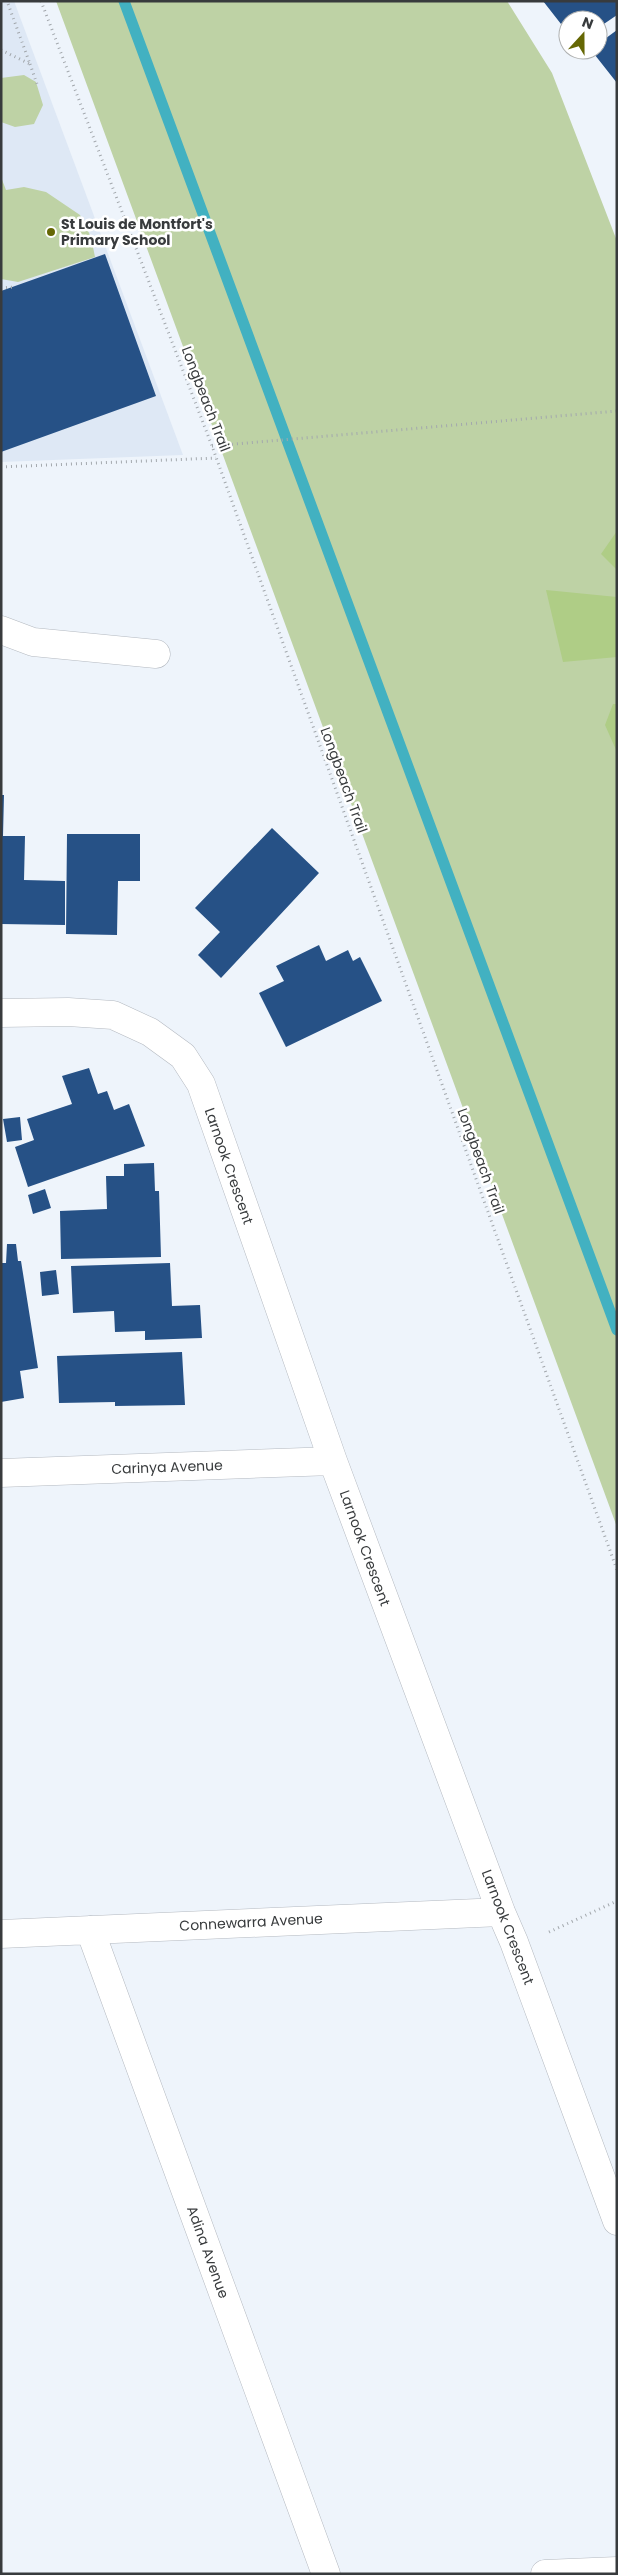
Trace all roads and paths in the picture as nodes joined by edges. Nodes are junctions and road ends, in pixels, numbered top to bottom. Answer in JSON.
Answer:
{"nodes":[{"id":1,"x":7,"y":1,"type":"edge"},
{"id":2,"x":40,"y":1,"type":"edge"},
{"id":3,"x":1,"y":50,"type":"edge"},
{"id":4,"x":30,"y":64,"type":"junction"},
{"id":5,"x":38,"y":87,"type":"dead end"},
{"id":6,"x":14,"y":287,"type":"dead end"},
{"id":7,"x":1,"y":288,"type":"edge"},
{"id":8,"x":617,"y":412,"type":"edge"},
{"id":9,"x":212,"y":446,"type":"junction"},
{"id":10,"x":216,"y":458,"type":"junction"},
{"id":11,"x":1,"y":468,"type":"edge"},
{"id":12,"x":1,"y":630,"type":"edge"},
{"id":13,"x":156,"y":654,"type":"dead end"},
{"id":14,"x":1,"y":1014,"type":"edge"},
{"id":15,"x":333,"y":1461,"type":"junction"},
{"id":16,"x":1,"y":1473,"type":"edge"},
{"id":17,"x":617,"y":1570,"type":"edge"},
{"id":18,"x":617,"y":1901,"type":"edge"},
{"id":19,"x":501,"y":1912,"type":"junction"},
{"id":20,"x":90,"y":1930,"type":"junction"},
{"id":21,"x":549,"y":1932,"type":"dead end"},
{"id":22,"x":1,"y":1934,"type":"edge"},
{"id":23,"x":617,"y":2221,"type":"edge"},
{"id":24,"x":617,"y":2571,"type":"edge"},
{"id":25,"x":326,"y":2574,"type":"edge"},
{"id":26,"x":544,"y":2574,"type":"edge"}],
"edges":[{"from":1,"to":4,"type":"path"},
{"from":2,"to":9,"type":"path","name":"Longbeach Trail"},
{"from":3,"to":4,"type":"path"},
{"from":4,"to":5,"type":"path"},
{"from":6,"to":7,"type":"path"},
{"from":8,"to":9,"type":"path"},
{"from":9,"to":10,"type":"path","name":"Longbeach Trail"},
{"from":10,"to":11,"type":"path"},
{"from":10,"to":17,"type":"path","name":"Longbeach Trail"},
{"from":12,"to":13,"type":"street"},
{"from":14,"to":15,"type":"street","name":"Larnook Crescent"},
{"from":15,"to":16,"type":"street","name":"Carinya Avenue"},
{"from":15,"to":19,"type":"street","name":"Larnook Crescent"},
{"from":18,"to":21,"type":"path"},
{"from":19,"to":20,"type":"street","name":"Connewarra Avenue"},
{"from":19,"to":23,"type":"street","name":"Larnook Crescent"},
{"from":20,"to":22,"type":"street","name":"Connewarra Avenue"},
{"from":20,"to":25,"type":"street","name":"Adina Avenue"},
{"from":24,"to":26,"type":"street"}]}
